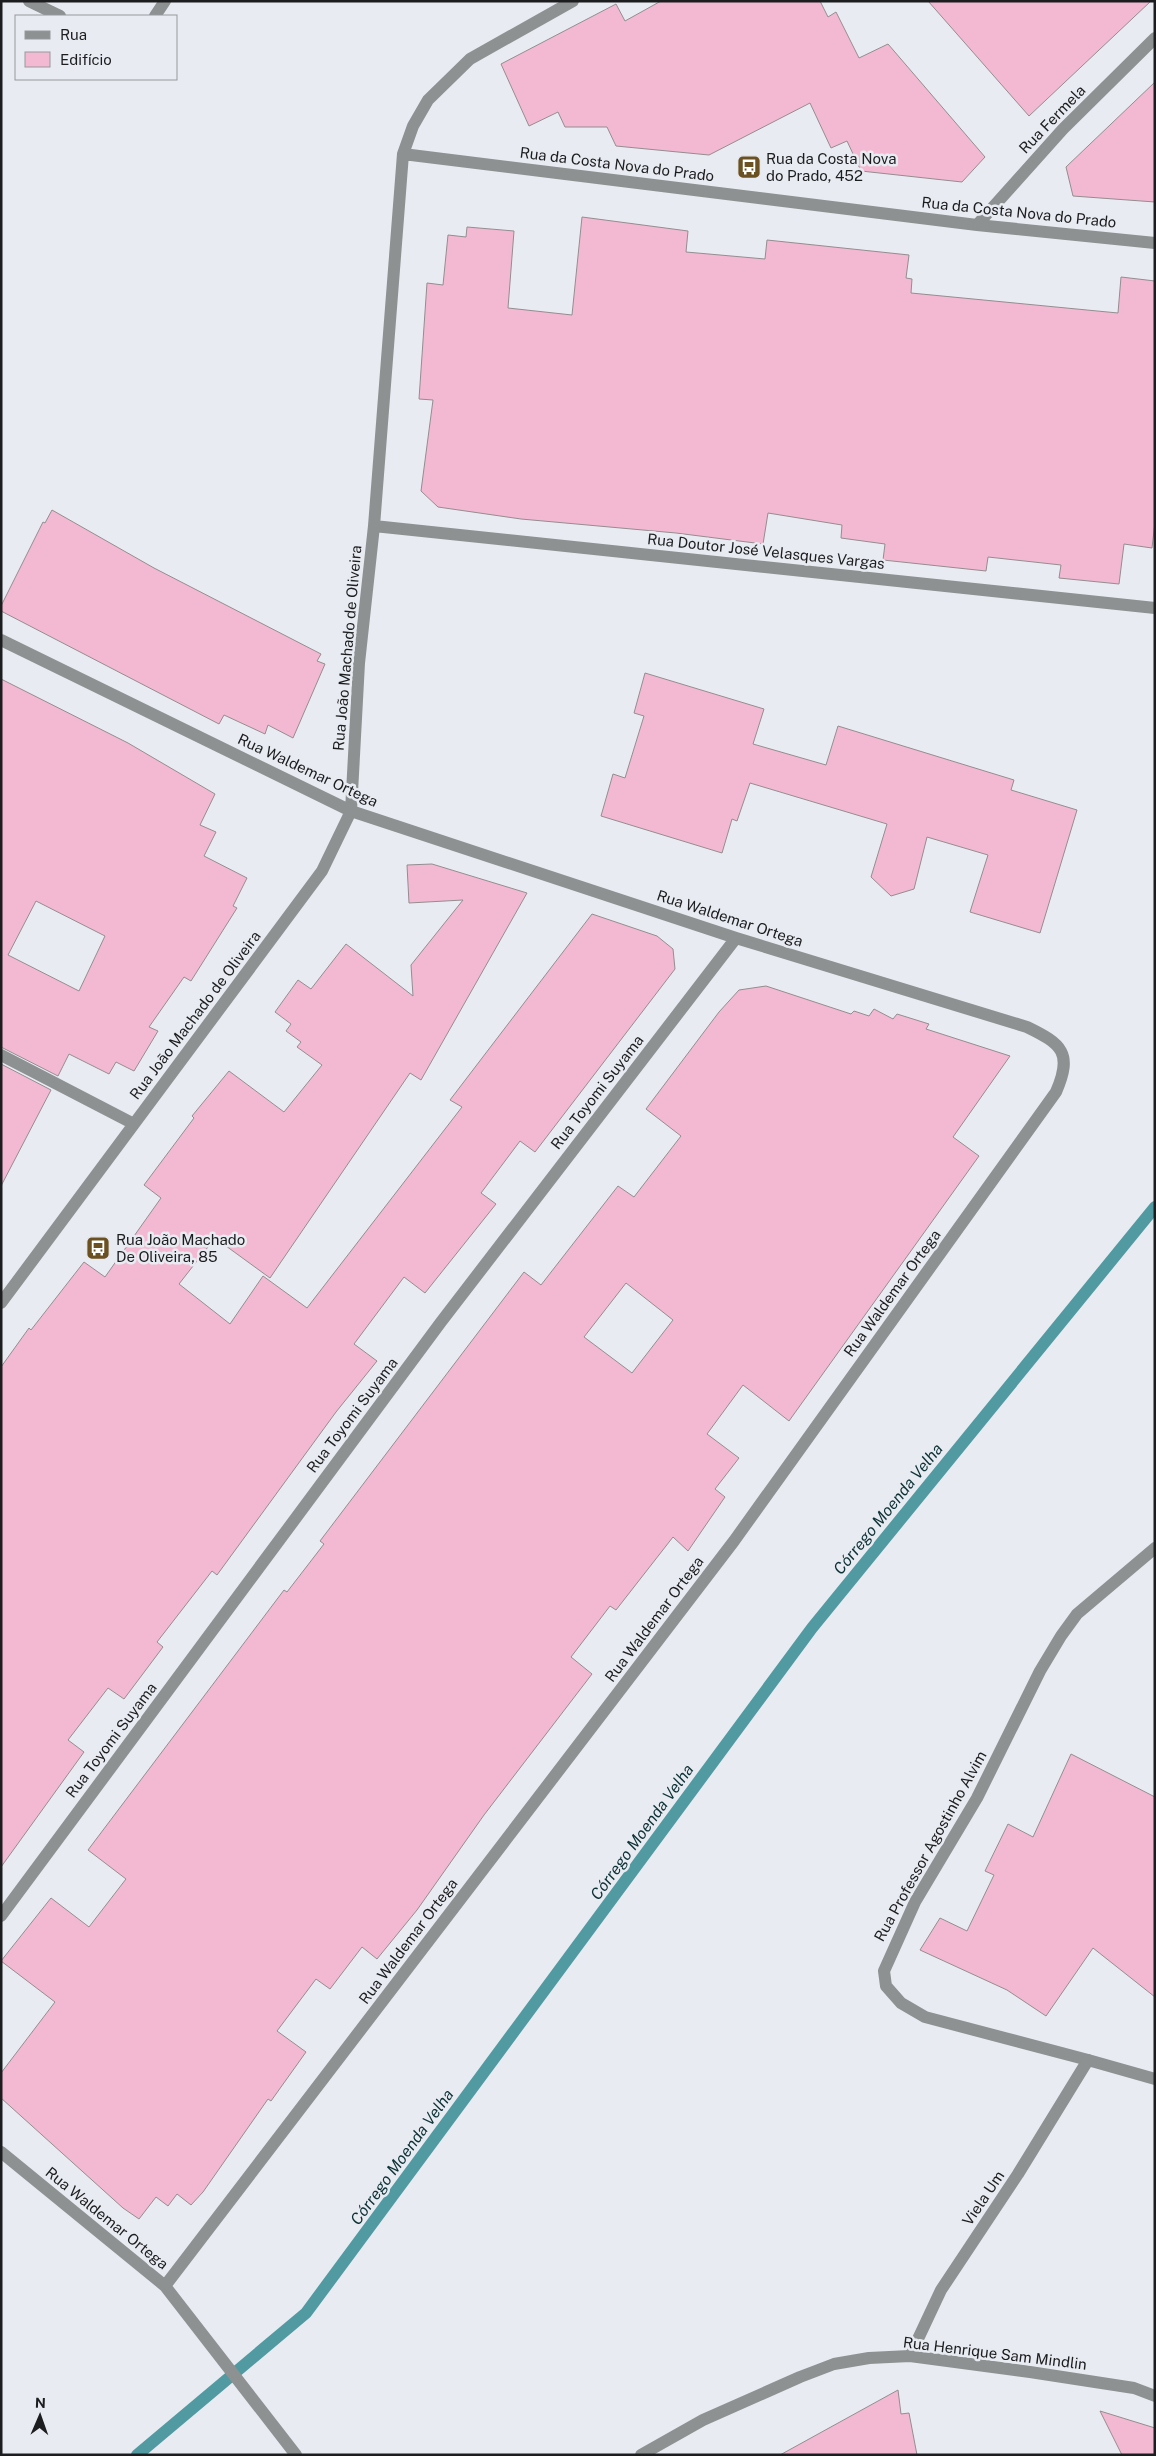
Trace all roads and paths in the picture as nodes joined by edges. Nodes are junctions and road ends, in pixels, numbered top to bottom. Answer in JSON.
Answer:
{"nodes":[{"id":1,"x":29,"y":1,"type":"edge"},
{"id":2,"x":165,"y":1,"type":"edge"},
{"id":3,"x":574,"y":1,"type":"edge"},
{"id":4,"x":58,"y":15,"type":"edge"},
{"id":5,"x":156,"y":15,"type":"edge"},
{"id":6,"x":1155,"y":38,"type":"edge"},
{"id":7,"x":402,"y":154,"type":"junction"},
{"id":8,"x":977,"y":225,"type":"junction"},
{"id":9,"x":1155,"y":243,"type":"edge"},
{"id":10,"x":374,"y":526,"type":"junction"},
{"id":11,"x":1155,"y":608,"type":"edge"},
{"id":12,"x":1,"y":640,"type":"edge"},
{"id":13,"x":351,"y":811,"type":"junction"},
{"id":14,"x":736,"y":938,"type":"junction"},
{"id":15,"x":1,"y":1055,"type":"edge"},
{"id":16,"x":134,"y":1124,"type":"junction"},
{"id":17,"x":1,"y":1303,"type":"edge"},
{"id":18,"x":1155,"y":1548,"type":"edge"},
{"id":19,"x":1,"y":1916,"type":"edge"},
{"id":20,"x":1088,"y":2060,"type":"junction"},
{"id":21,"x":1155,"y":2078,"type":"edge"},
{"id":22,"x":1,"y":2152,"type":"edge"},
{"id":23,"x":165,"y":2286,"type":"junction"},
{"id":24,"x":910,"y":2356,"type":"junction"},
{"id":25,"x":1155,"y":2396,"type":"edge"},
{"id":26,"x":296,"y":2455,"type":"edge"},
{"id":27,"x":641,"y":2455,"type":"edge"}],
"edges":[{"from":1,"to":4,"type":"street"},
{"from":2,"to":5,"type":"street"},
{"from":3,"to":7,"type":"street","name":"Rua João Machado de Oliveira"},
{"from":6,"to":8,"type":"street","name":"Rua Fermela"},
{"from":7,"to":8,"type":"street","name":"Rua da Costa Nova do Prado"},
{"from":7,"to":10,"type":"street","name":"Rua João Machado de Oliveira"},
{"from":8,"to":9,"type":"street","name":"Rua da Costa Nova do Prado"},
{"from":10,"to":11,"type":"street","name":"Rua Doutor José Velasques Vargas"},
{"from":10,"to":13,"type":"street","name":"Rua João Machado de Oliveira"},
{"from":12,"to":13,"type":"street","name":"Rua Waldemar Ortega"},
{"from":13,"to":14,"type":"street","name":"Rua Waldemar Ortega"},
{"from":13,"to":16,"type":"street","name":"Rua João Machado de Oliveira"},
{"from":14,"to":19,"type":"street","name":"Rua Toyomi Suyama"},
{"from":14,"to":23,"type":"street","name":"Rua Waldemar Ortega"},
{"from":15,"to":16,"type":"street"},
{"from":16,"to":17,"type":"street","name":"Rua João Machado de Oliveira"},
{"from":18,"to":20,"type":"street","name":"Rua Professor Agostinho Alvim"},
{"from":20,"to":21,"type":"street","name":"Rua Professor Agostinho Alvim"},
{"from":20,"to":24,"type":"street","name":"Viela Um"},
{"from":22,"to":23,"type":"street","name":"Rua Waldemar Ortega"},
{"from":23,"to":26,"type":"street"},
{"from":24,"to":25,"type":"street","name":"Rua Henrique Sam Mindlin"},
{"from":24,"to":27,"type":"street","name":"Rua Henrique Sam Mindlin"}]}
